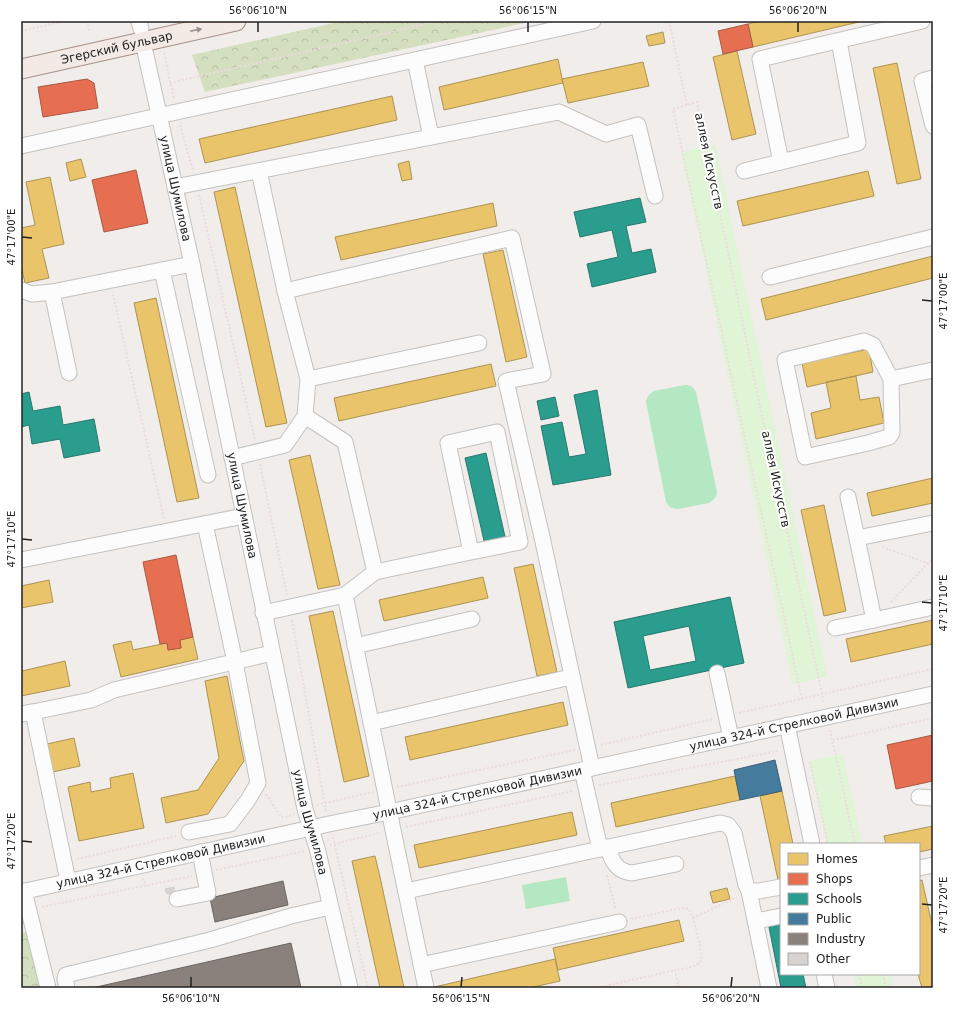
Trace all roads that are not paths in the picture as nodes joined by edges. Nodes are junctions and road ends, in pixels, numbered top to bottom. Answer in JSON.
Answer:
{"nodes":[{"id":1,"x":176,"y":21,"type":"edge"},
{"id":2,"x":236,"y":21,"type":"edge"},
{"id":3,"x":593,"y":21,"type":"edge"},
{"id":4,"x":922,"y":21,"type":"edge"},
{"id":5,"x":141,"y":31,"type":"edge"},
{"id":6,"x":839,"y":41,"type":"junction"},
{"id":7,"x":21,"y":55,"type":"edge"},
{"id":8,"x":415,"y":60,"type":"junction"},
{"id":9,"x":21,"y":69,"type":"edge"},
{"id":10,"x":933,"y":78,"type":"edge"},
{"id":11,"x":159,"y":115,"type":"junction"},
{"id":12,"x":933,"y":126,"type":"edge"},
{"id":13,"x":431,"y":137,"type":"junction"},
{"id":14,"x":21,"y":146,"type":"edge"},
{"id":15,"x":781,"y":162,"type":"junction"},
{"id":16,"x":744,"y":170,"type":"dead end"},
{"id":17,"x":259,"y":171,"type":"junction"},
{"id":18,"x":175,"y":187,"type":"junction"},
{"id":19,"x":656,"y":196,"type":"dead end"},
{"id":20,"x":933,"y":237,"type":"edge"},
{"id":21,"x":192,"y":264,"type":"junction"},
{"id":22,"x":162,"y":270,"type":"junction"},
{"id":23,"x":770,"y":277,"type":"dead end"},
{"id":24,"x":21,"y":290,"type":"edge"},
{"id":25,"x":285,"y":291,"type":"junction"},
{"id":26,"x":52,"y":292,"type":"junction"},
{"id":27,"x":479,"y":343,"type":"dead end"},
{"id":28,"x":933,"y":370,"type":"edge"},
{"id":29,"x":69,"y":373,"type":"dead end"},
{"id":30,"x":308,"y":379,"type":"junction"},
{"id":31,"x":891,"y":379,"type":"junction"},
{"id":32,"x":305,"y":416,"type":"junction"},
{"id":33,"x":232,"y":458,"type":"junction"},
{"id":34,"x":208,"y":475,"type":"dead end"},
{"id":35,"x":848,"y":497,"type":"dead end"},
{"id":36,"x":244,"y":516,"type":"junction"},
{"id":37,"x":933,"y":523,"type":"edge"},
{"id":38,"x":206,"y":524,"type":"junction"},
{"id":39,"x":542,"y":537,"type":"junction"},
{"id":40,"x":857,"y":538,"type":"junction"},
{"id":41,"x":520,"y":542,"type":"junction"},
{"id":42,"x":472,"y":552,"type":"junction"},
{"id":43,"x":21,"y":560,"type":"edge"},
{"id":44,"x":375,"y":572,"type":"junction"},
{"id":45,"x":345,"y":595,"type":"junction"},
{"id":46,"x":933,"y":607,"type":"edge"},
{"id":47,"x":263,"y":613,"type":"junction"},
{"id":48,"x":472,"y":619,"type":"dead end"},
{"id":49,"x":874,"y":620,"type":"junction"},
{"id":50,"x":835,"y":628,"type":"dead end"},
{"id":51,"x":355,"y":646,"type":"junction"},
{"id":52,"x":272,"y":653,"type":"junction"},
{"id":53,"x":235,"y":662,"type":"junction"},
{"id":54,"x":717,"y":673,"type":"dead end"},
{"id":55,"x":572,"y":677,"type":"junction"},
{"id":56,"x":933,"y":694,"type":"edge"},
{"id":57,"x":27,"y":713,"type":"edge"},
{"id":58,"x":371,"y":722,"type":"junction"},
{"id":59,"x":787,"y":725,"type":"junction"},
{"id":60,"x":731,"y":738,"type":"junction"},
{"id":61,"x":587,"y":769,"type":"junction"},
{"id":62,"x":389,"y":812,"type":"junction"},
{"id":63,"x":311,"y":828,"type":"junction"},
{"id":64,"x":189,"y":832,"type":"road end"},
{"id":65,"x":812,"y":843,"type":"edge"},
{"id":66,"x":604,"y":848,"type":"junction"},
{"id":67,"x":200,"y":852,"type":"junction"},
{"id":68,"x":676,"y":864,"type":"dead end"},
{"id":69,"x":933,"y":865,"type":"edge"},
{"id":70,"x":920,"y":868,"type":"edge"},
{"id":71,"x":68,"y":881,"type":"junction"},
{"id":72,"x":780,"y":887,"type":"edge"},
{"id":73,"x":23,"y":891,"type":"edge"},
{"id":74,"x":406,"y":891,"type":"junction"},
{"id":75,"x":750,"y":891,"type":"junction"},
{"id":76,"x":177,"y":899,"type":"dead end"},
{"id":77,"x":330,"y":907,"type":"junction"},
{"id":78,"x":780,"y":916,"type":"edge"},
{"id":79,"x":756,"y":921,"type":"junction"},
{"id":80,"x":619,"y":922,"type":"road end"},
{"id":81,"x":422,"y":964,"type":"junction"},
{"id":82,"x":824,"y":975,"type":"edge"},
{"id":83,"x":48,"y":988,"type":"edge"},
{"id":84,"x":67,"y":988,"type":"edge"},
{"id":85,"x":350,"y":988,"type":"edge"},
{"id":86,"x":426,"y":988,"type":"edge"},
{"id":87,"x":769,"y":988,"type":"edge"},
{"id":88,"x":827,"y":988,"type":"edge"}],
"edges":[{"from":1,"to":5,"type":"main road","name":"Эгерский бульвар"},
{"from":5,"to":2,"type":"main road","name":"Эгерский бульвар","one_way":true},
{"from":3,"to":8,"type":"street"},
{"from":4,"to":6,"type":"street"},
{"from":5,"to":7,"type":"main road","name":"Эгерский бульвар"},
{"from":5,"to":9,"type":"main road","name":"Эгерский бульвар"},
{"from":5,"to":11,"type":"street","name":"улица Шумилова"},
{"from":6,"to":15,"type":"street"},
{"from":6,"to":15,"type":"street"},
{"from":8,"to":11,"type":"street"},
{"from":8,"to":13,"type":"street"},
{"from":10,"to":12,"type":"street"},
{"from":11,"to":14,"type":"street"},
{"from":11,"to":18,"type":"street","name":"улица Шумилова"},
{"from":13,"to":17,"type":"street"},
{"from":13,"to":19,"type":"street"},
{"from":15,"to":16,"type":"street"},
{"from":17,"to":18,"type":"street"},
{"from":17,"to":25,"type":"street"},
{"from":18,"to":21,"type":"street","name":"улица Шумилова"},
{"from":20,"to":23,"type":"street"},
{"from":21,"to":22,"type":"street"},
{"from":21,"to":33,"type":"street","name":"улица Шумилова"},
{"from":22,"to":26,"type":"street"},
{"from":22,"to":34,"type":"street"},
{"from":24,"to":26,"type":"street"},
{"from":25,"to":30,"type":"street"},
{"from":25,"to":39,"type":"street"},
{"from":26,"to":29,"type":"street"},
{"from":27,"to":30,"type":"street"},
{"from":28,"to":31,"type":"street"},
{"from":30,"to":32,"type":"street"},
{"from":31,"to":31,"type":"street"},
{"from":32,"to":33,"type":"street"},
{"from":32,"to":44,"type":"street"},
{"from":33,"to":36,"type":"street","name":"улица Шумилова"},
{"from":35,"to":40,"type":"street"},
{"from":36,"to":38,"type":"street"},
{"from":36,"to":47,"type":"street","name":"улица Шумилова"},
{"from":37,"to":40,"type":"street"},
{"from":38,"to":43,"type":"street"},
{"from":38,"to":53,"type":"street"},
{"from":39,"to":41,"type":"street"},
{"from":39,"to":55,"type":"street"},
{"from":40,"to":49,"type":"street"},
{"from":41,"to":42,"type":"street"},
{"from":41,"to":42,"type":"street"},
{"from":42,"to":44,"type":"street"},
{"from":44,"to":45,"type":"street"},
{"from":45,"to":47,"type":"street"},
{"from":45,"to":51,"type":"street"},
{"from":46,"to":49,"type":"street"},
{"from":47,"to":52,"type":"street","name":"улица Шумилова"},
{"from":48,"to":51,"type":"street"},
{"from":49,"to":50,"type":"street"},
{"from":51,"to":58,"type":"street"},
{"from":52,"to":53,"type":"street"},
{"from":52,"to":63,"type":"street","name":"улица Шумилова"},
{"from":53,"to":57,"type":"street"},
{"from":53,"to":64,"type":"street"},
{"from":54,"to":60,"type":"street"},
{"from":55,"to":58,"type":"street"},
{"from":55,"to":61,"type":"street"},
{"from":56,"to":59,"type":"street","name":"улица 324-й Стрелковой Дивизии"},
{"from":57,"to":71,"type":"street"},
{"from":58,"to":62,"type":"street"},
{"from":59,"to":60,"type":"street","name":"улица 324-й Стрелковой Дивизии"},
{"from":59,"to":65,"type":"street"},
{"from":60,"to":61,"type":"street","name":"улица 324-й Стрелковой Дивизии"},
{"from":61,"to":62,"type":"street","name":"улица 324-й Стрелковой Дивизии"},
{"from":61,"to":66,"type":"street"},
{"from":62,"to":63,"type":"street","name":"улица 324-й Стрелковой Дивизии"},
{"from":62,"to":74,"type":"street"},
{"from":63,"to":67,"type":"street","name":"улица 324-й Стрелковой Дивизии"},
{"from":63,"to":77,"type":"street","name":"улица Шумилова"},
{"from":66,"to":68,"type":"street"},
{"from":66,"to":74,"type":"street"},
{"from":66,"to":75,"type":"street"},
{"from":67,"to":71,"type":"street","name":"улица 324-й Стрелковой Дивизии"},
{"from":67,"to":76,"type":"street"},
{"from":69,"to":70,"type":"street"},
{"from":71,"to":73,"type":"street","name":"улица 324-й Стрелковой Дивизии"},
{"from":72,"to":75,"type":"street"},
{"from":73,"to":83,"type":"street"},
{"from":74,"to":81,"type":"street"},
{"from":75,"to":79,"type":"street"},
{"from":77,"to":84,"type":"street"},
{"from":77,"to":85,"type":"street","name":"улица Шумилова"},
{"from":78,"to":79,"type":"street"},
{"from":79,"to":87,"type":"street"},
{"from":80,"to":81,"type":"street"},
{"from":81,"to":86,"type":"street"},
{"from":82,"to":88,"type":"street"}]}
